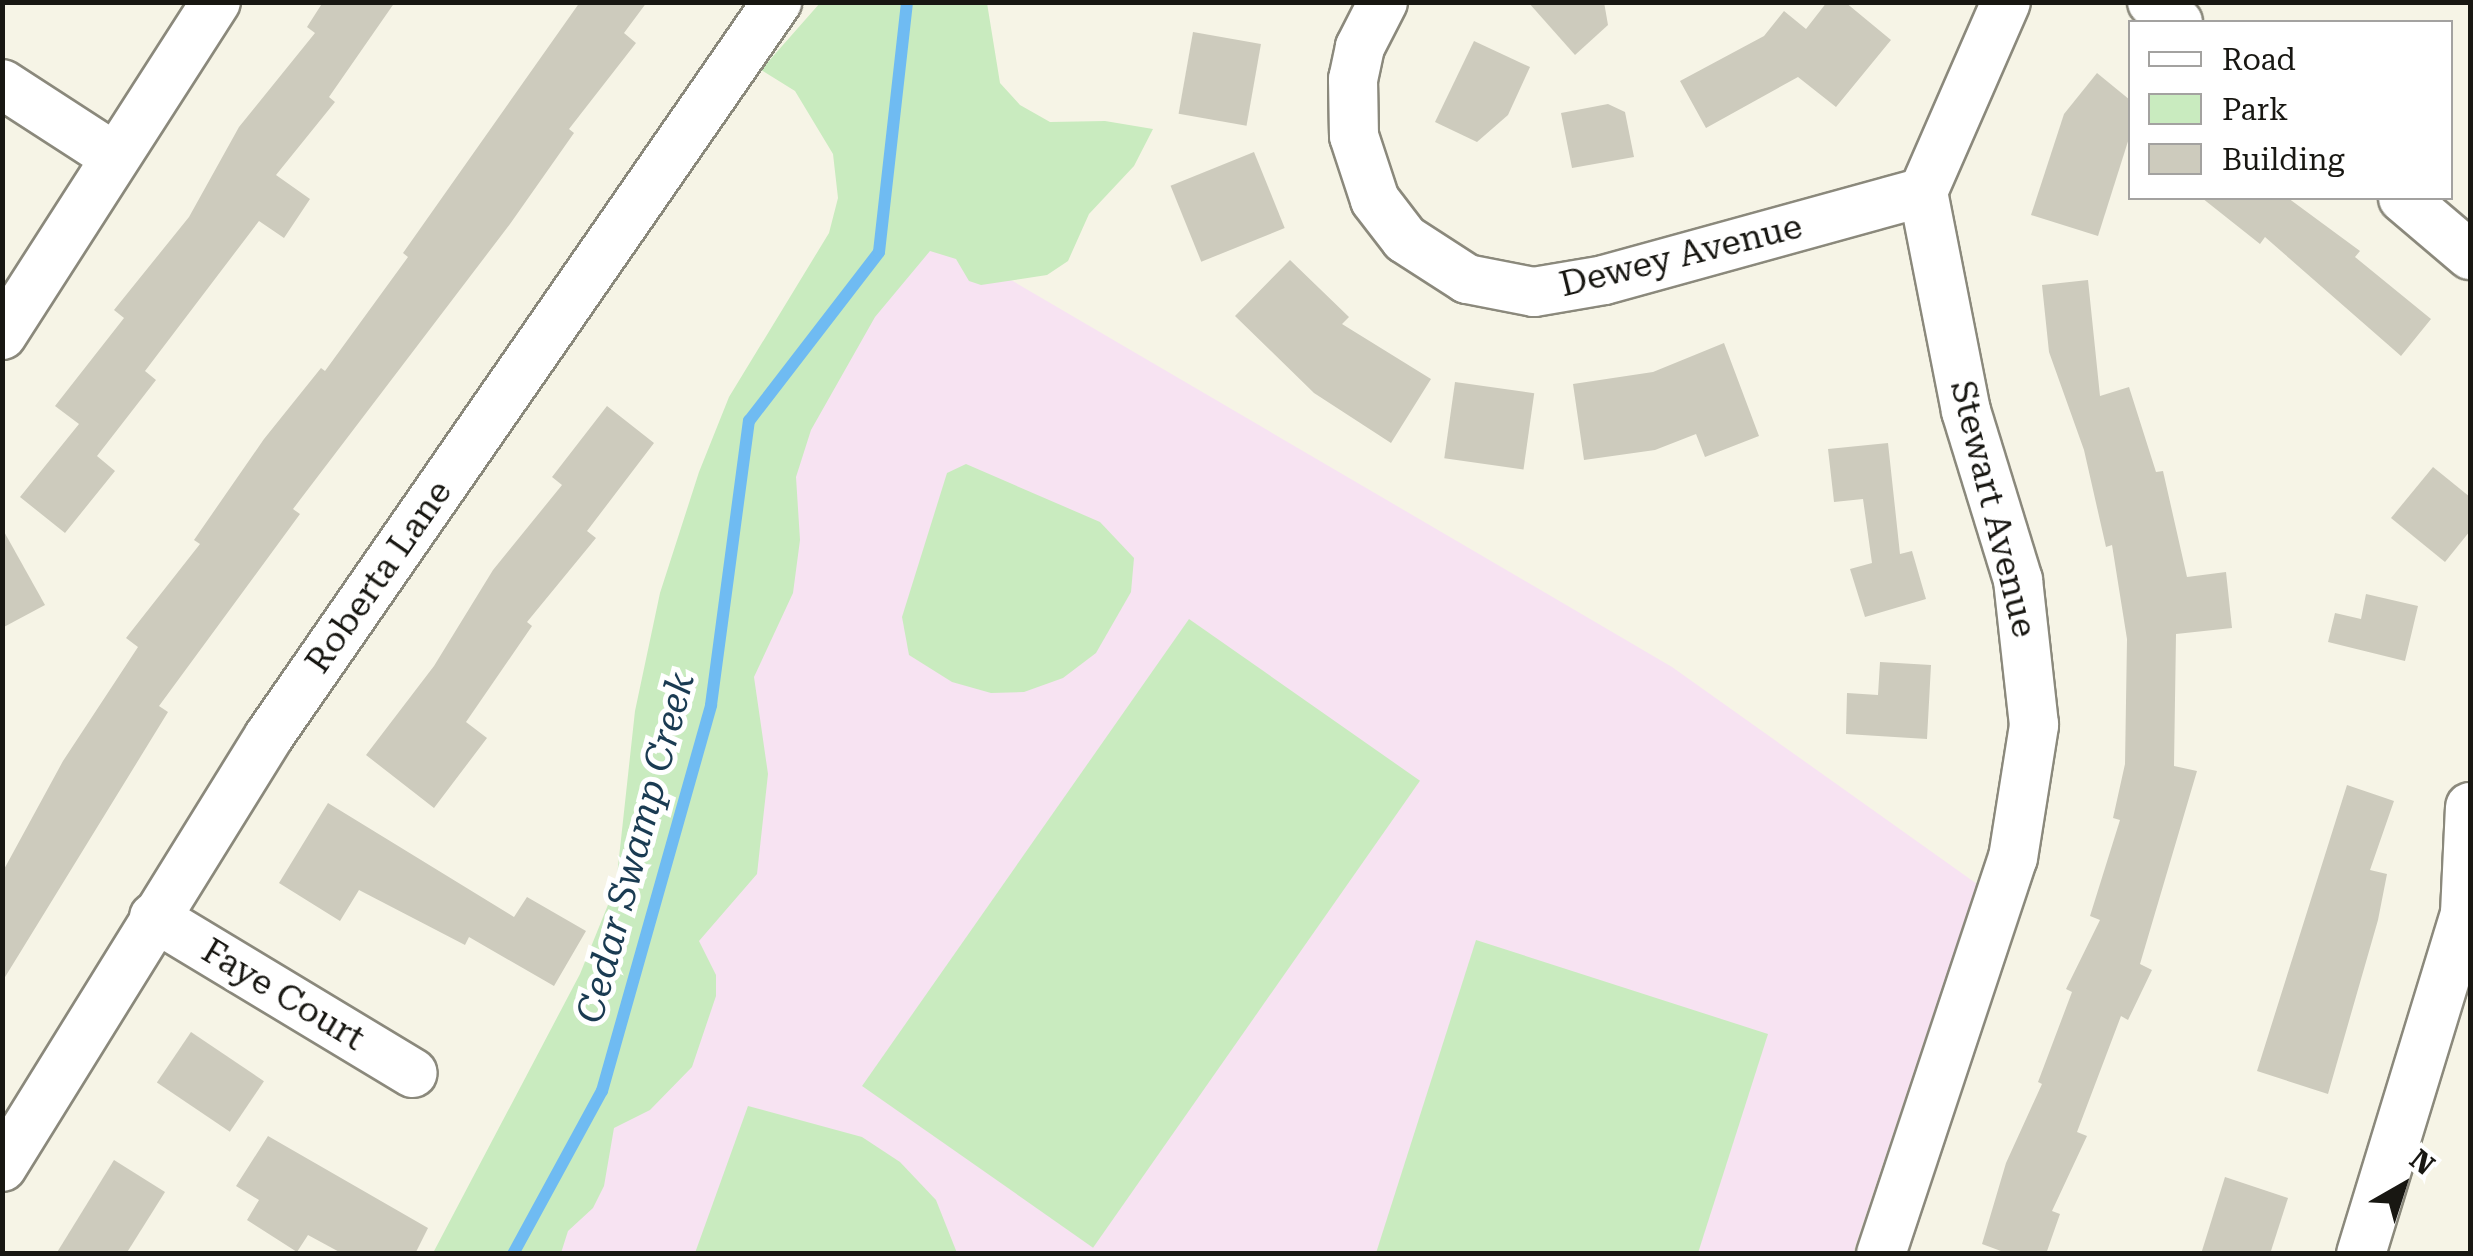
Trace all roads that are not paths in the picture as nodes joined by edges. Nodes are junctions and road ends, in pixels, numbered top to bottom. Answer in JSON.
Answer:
{"nodes":[{"id":1,"x":216,"y":2,"type":"edge"},
{"id":2,"x":777,"y":2,"type":"edge"},
{"id":3,"x":1383,"y":2,"type":"edge"},
{"id":4,"x":2006,"y":2,"type":"edge"},
{"id":5,"x":2152,"y":2,"type":"edge"},
{"id":6,"x":2175,"y":20,"type":"edge"},
{"id":7,"x":2,"y":84,"type":"edge"},
{"id":8,"x":115,"y":157,"type":"junction"},
{"id":9,"x":1923,"y":192,"type":"junction"},
{"id":10,"x":2406,"y":200,"type":"edge"},
{"id":11,"x":2470,"y":255,"type":"edge"},
{"id":12,"x":2,"y":335,"type":"edge"},
{"id":13,"x":2470,"y":807,"type":"edge"},
{"id":14,"x":2468,"y":914,"type":"edge"},
{"id":15,"x":154,"y":917,"type":"junction"},
{"id":16,"x":413,"y":1073,"type":"dead end"},
{"id":17,"x":2,"y":1167,"type":"edge"},
{"id":18,"x":1881,"y":1254,"type":"edge"},
{"id":19,"x":2361,"y":1254,"type":"edge"}],
"edges":[{"from":1,"to":8,"type":"street"},
{"from":2,"to":15,"type":"street","name":"Roberta Lane"},
{"from":3,"to":9,"type":"street","name":"Dewey Avenue"},
{"from":4,"to":9,"type":"street"},
{"from":5,"to":6,"type":"street"},
{"from":7,"to":8,"type":"street"},
{"from":8,"to":12,"type":"street"},
{"from":9,"to":18,"type":"street","name":"Stewart Avenue"},
{"from":10,"to":11,"type":"street"},
{"from":13,"to":14,"type":"street"},
{"from":14,"to":19,"type":"street"},
{"from":15,"to":16,"type":"street","name":"Faye Court"},
{"from":15,"to":17,"type":"street","name":"Roberta Lane"}]}
